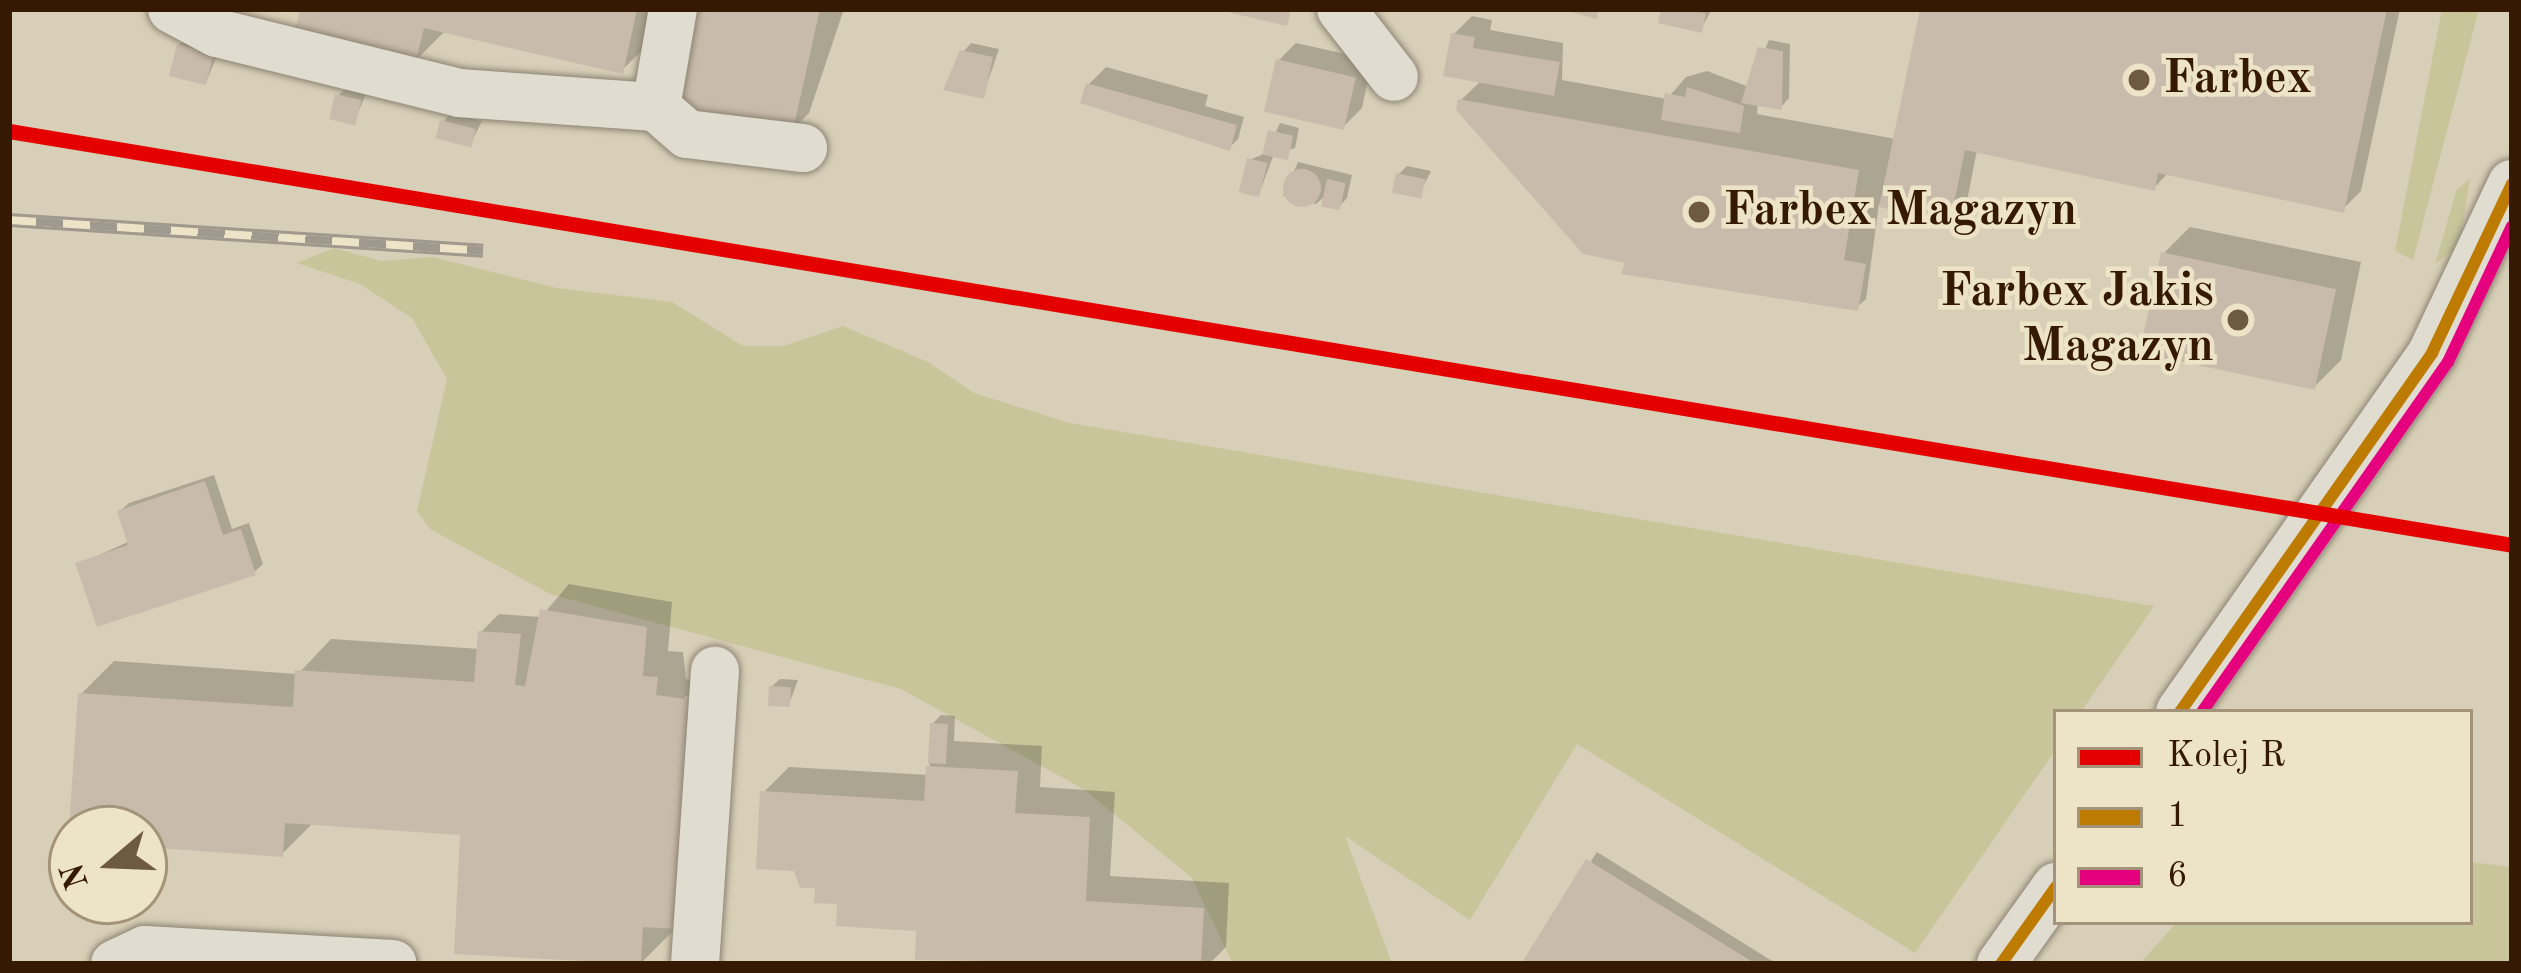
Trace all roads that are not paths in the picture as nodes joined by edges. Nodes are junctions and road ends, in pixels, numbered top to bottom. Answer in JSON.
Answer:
{"nodes":[{"id":1,"x":172,"y":9,"type":"edge"},
{"id":2,"x":673,"y":9,"type":"edge"},
{"id":3,"x":1341,"y":9,"type":"edge"},
{"id":4,"x":1394,"y":77,"type":"dead end"},
{"id":5,"x":656,"y":106,"type":"junction"},
{"id":6,"x":803,"y":148,"type":"dead end"},
{"id":7,"x":2512,"y":184,"type":"edge"},
{"id":8,"x":715,"y":671,"type":"dead end"},
{"id":9,"x":2182,"y":709,"type":"edge"},
{"id":10,"x":2053,"y":891,"type":"edge"},
{"id":11,"x":366,"y":963,"type":"edge"},
{"id":12,"x":115,"y":964,"type":"edge"},
{"id":13,"x":695,"y":964,"type":"edge"},
{"id":14,"x":2001,"y":964,"type":"edge"}],
"edges":[{"from":1,"to":5,"type":"street"},
{"from":2,"to":5,"type":"street"},
{"from":3,"to":4,"type":"street"},
{"from":5,"to":6,"type":"street"},
{"from":7,"to":9,"type":"street"},
{"from":8,"to":13,"type":"street"},
{"from":10,"to":14,"type":"street"},
{"from":11,"to":12,"type":"street"}]}
